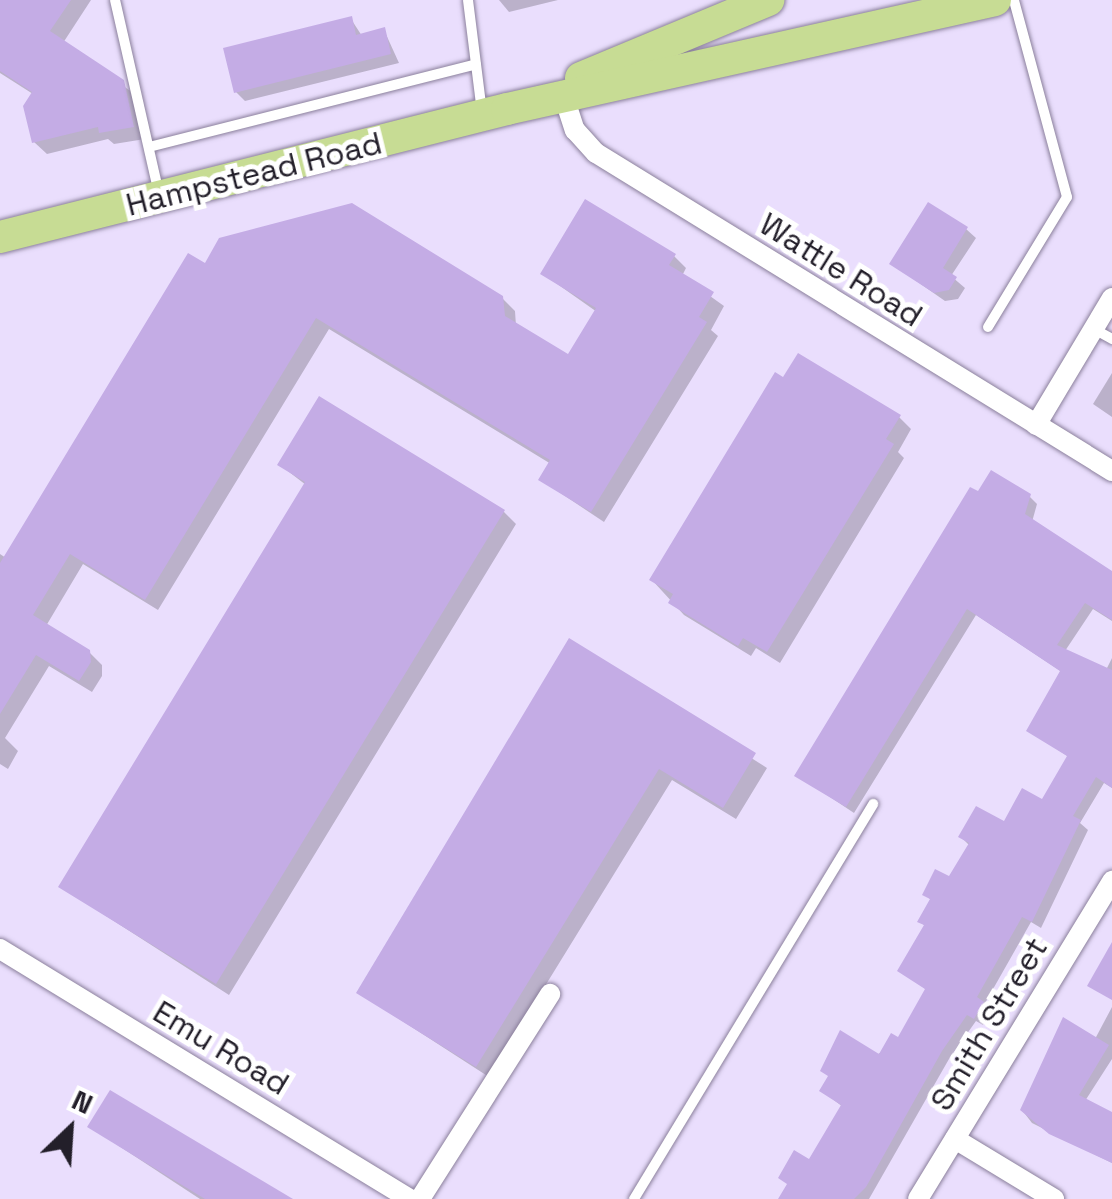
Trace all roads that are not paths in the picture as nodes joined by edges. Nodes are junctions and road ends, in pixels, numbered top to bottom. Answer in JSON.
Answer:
{"nodes":[{"id":1,"x":115,"y":0,"type":"edge"},
{"id":2,"x":468,"y":0,"type":"edge"},
{"id":3,"x":768,"y":0,"type":"edge"},
{"id":4,"x":995,"y":0,"type":"edge"},
{"id":5,"x":1014,"y":0,"type":"edge"},
{"id":6,"x":476,"y":64,"type":"junction"},
{"id":7,"x":564,"y":97,"type":"junction"},
{"id":8,"x":495,"y":112,"type":"junction"},
{"id":9,"x":149,"y":147,"type":"junction"},
{"id":10,"x":160,"y":198,"type":"junction"},
{"id":11,"x":0,"y":237,"type":"edge"},
{"id":12,"x":1112,"y":298,"type":"edge"},
{"id":13,"x":988,"y":328,"type":"dead end"},
{"id":14,"x":1103,"y":334,"type":"edge"},
{"id":15,"x":1036,"y":425,"type":"junction"},
{"id":16,"x":1112,"y":471,"type":"edge"},
{"id":17,"x":873,"y":804,"type":"dead end"},
{"id":18,"x":1112,"y":881,"type":"edge"},
{"id":19,"x":0,"y":949,"type":"edge"},
{"id":20,"x":550,"y":994,"type":"dead end"},
{"id":21,"x":955,"y":1138,"type":"junction"},
{"id":22,"x":410,"y":1199,"type":"edge"},
{"id":23,"x":420,"y":1199,"type":"edge"},
{"id":24,"x":634,"y":1199,"type":"edge"},
{"id":25,"x":918,"y":1199,"type":"edge"},
{"id":26,"x":1054,"y":1199,"type":"edge"}],
"edges":[{"from":1,"to":9,"type":"lane"},
{"from":2,"to":6,"type":"lane"},
{"from":3,"to":8,"type":"main road","name":"Hampstead Road"},
{"from":4,"to":7,"type":"main road","name":"Hampstead Road"},
{"from":5,"to":13,"type":"lane"},
{"from":6,"to":8,"type":"lane"},
{"from":6,"to":9,"type":"lane"},
{"from":7,"to":8,"type":"main road","name":"Hampstead Road"},
{"from":7,"to":15,"type":"street","name":"Wattle Road"},
{"from":8,"to":10,"type":"main road","name":"Hampstead Road"},
{"from":9,"to":10,"type":"lane"},
{"from":10,"to":11,"type":"main road","name":"Hampstead Road"},
{"from":12,"to":14,"type":"street"},
{"from":14,"to":15,"type":"street"},
{"from":15,"to":16,"type":"street","name":"Wattle Road"},
{"from":17,"to":24,"type":"lane"},
{"from":18,"to":21,"type":"street","name":"Smith Street"},
{"from":19,"to":22,"type":"street","name":"Emu Road"},
{"from":20,"to":23,"type":"street"},
{"from":21,"to":25,"type":"street","name":"Smith Street"},
{"from":21,"to":26,"type":"street"}]}
